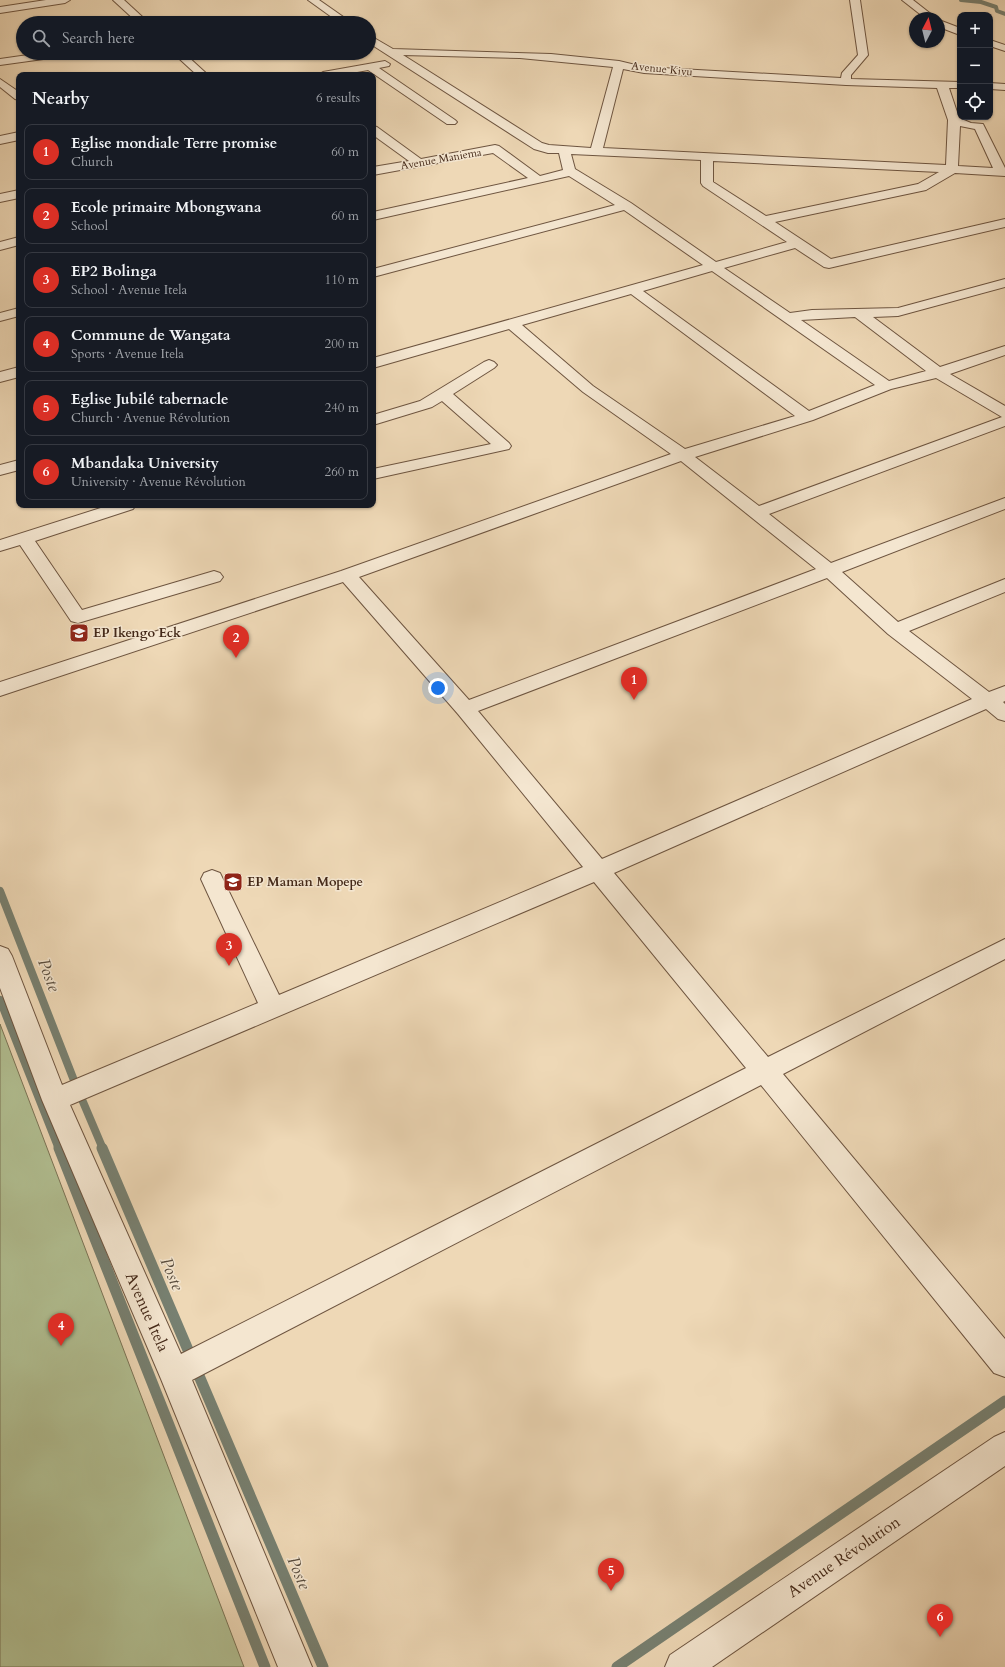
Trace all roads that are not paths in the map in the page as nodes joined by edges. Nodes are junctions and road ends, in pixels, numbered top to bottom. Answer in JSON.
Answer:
{"nodes":[{"id":1,"x":65,"y":0,"type":"edge"},
{"id":2,"x":118,"y":0,"type":"edge"},
{"id":3,"x":313,"y":0,"type":"edge"},
{"id":4,"x":855,"y":0,"type":"edge"},
{"id":5,"x":907,"y":0,"type":"edge"},
{"id":6,"x":0,"y":10,"type":"edge"},
{"id":7,"x":923,"y":12,"type":"edge"},
{"id":8,"x":136,"y":16,"type":"edge"},
{"id":9,"x":337,"y":16,"type":"edge"},
{"id":10,"x":945,"y":25,"type":"edge"},
{"id":11,"x":957,"y":31,"type":"edge"},
{"id":12,"x":376,"y":42,"type":"edge"},
{"id":13,"x":993,"y":44,"type":"edge"},
{"id":14,"x":1005,"y":48,"type":"edge"},
{"id":15,"x":392,"y":52,"type":"junction"},
{"id":16,"x":16,"y":60,"type":"edge"},
{"id":17,"x":186,"y":60,"type":"edge"},
{"id":18,"x":405,"y":60,"type":"junction"},
{"id":19,"x":0,"y":62,"type":"edge"},
{"id":20,"x":619,"y":64,"type":"junction"},
{"id":21,"x":370,"y":66,"type":"junction"},
{"id":22,"x":200,"y":72,"type":"edge"},
{"id":23,"x":339,"y":72,"type":"edge"},
{"id":24,"x":0,"y":82,"type":"edge"},
{"id":25,"x":846,"y":82,"type":"junction"},
{"id":26,"x":942,"y":85,"type":"junction"},
{"id":27,"x":957,"y":85,"type":"edge"},
{"id":28,"x":993,"y":86,"type":"edge"},
{"id":29,"x":1005,"y":87,"type":"edge"},
{"id":30,"x":16,"y":95,"type":"edge"},
{"id":31,"x":954,"y":120,"type":"junction"},
{"id":32,"x":451,"y":122,"type":"dead end"},
{"id":33,"x":376,"y":131,"type":"edge"},
{"id":34,"x":16,"y":137,"type":"edge"},
{"id":35,"x":0,"y":140,"type":"edge"},
{"id":36,"x":564,"y":150,"type":"junction"},
{"id":37,"x":596,"y":152,"type":"junction"},
{"id":38,"x":707,"y":156,"type":"junction"},
{"id":39,"x":419,"y":163,"type":"junction"},
{"id":40,"x":952,"y":170,"type":"junction"},
{"id":41,"x":376,"y":171,"type":"edge"},
{"id":42,"x":571,"y":172,"type":"junction"},
{"id":43,"x":1003,"y":172,"type":"edge"},
{"id":44,"x":538,"y":180,"type":"junction"},
{"id":45,"x":16,"y":195,"type":"edge"},
{"id":46,"x":0,"y":198,"type":"edge"},
{"id":47,"x":626,"y":206,"type":"junction"},
{"id":48,"x":376,"y":215,"type":"edge"},
{"id":49,"x":763,"y":221,"type":"junction"},
{"id":50,"x":1005,"y":223,"type":"edge"},
{"id":51,"x":16,"y":243,"type":"edge"},
{"id":52,"x":797,"y":243,"type":"junction"},
{"id":53,"x":0,"y":246,"type":"edge"},
{"id":54,"x":714,"y":266,"type":"junction"},
{"id":55,"x":376,"y":269,"type":"edge"},
{"id":56,"x":1005,"y":283,"type":"edge"},
{"id":57,"x":632,"y":289,"type":"junction"},
{"id":58,"x":16,"y":313,"type":"edge"},
{"id":59,"x":860,"y":314,"type":"junction"},
{"id":60,"x":0,"y":317,"type":"edge"},
{"id":61,"x":788,"y":318,"type":"junction"},
{"id":62,"x":512,"y":324,"type":"junction"},
{"id":63,"x":1005,"y":350,"type":"edge"},
{"id":64,"x":376,"y":362,"type":"edge"},
{"id":65,"x":489,"y":365,"type":"dead end"},
{"id":66,"x":16,"y":373,"type":"edge"},
{"id":67,"x":938,"y":373,"type":"junction"},
{"id":68,"x":0,"y":377,"type":"edge"},
{"id":69,"x":886,"y":386,"type":"junction"},
{"id":70,"x":443,"y":394,"type":"junction"},
{"id":71,"x":1005,"y":412,"type":"edge"},
{"id":72,"x":807,"y":417,"type":"junction"},
{"id":73,"x":376,"y":419,"type":"edge"},
{"id":74,"x":1005,"y":421,"type":"edge"},
{"id":75,"x":684,"y":455,"type":"junction"},
{"id":76,"x":16,"y":466,"type":"edge"},
{"id":77,"x":0,"y":470,"type":"edge"},
{"id":78,"x":376,"y":473,"type":"edge"},
{"id":79,"x":1005,"y":503,"type":"edge"},
{"id":80,"x":119,"y":508,"type":"edge"},
{"id":81,"x":756,"y":513,"type":"junction"},
{"id":82,"x":24,"y":538,"type":"junction"},
{"id":83,"x":0,"y":546,"type":"edge"},
{"id":84,"x":829,"y":570,"type":"junction"},
{"id":85,"x":347,"y":575,"type":"junction"},
{"id":86,"x":214,"y":576,"type":"dead end"},
{"id":87,"x":1005,"y":585,"type":"edge"},
{"id":88,"x":895,"y":630,"type":"junction"},
{"id":89,"x":0,"y":690,"type":"edge"},
{"id":90,"x":1000,"y":702,"type":"edge"},
{"id":91,"x":465,"y":709,"type":"junction"},
{"id":92,"x":597,"y":871,"type":"junction"},
{"id":93,"x":212,"y":879,"type":"dead end"},
{"id":94,"x":1005,"y":948,"type":"edge"},
{"id":95,"x":0,"y":956,"type":"edge"},
{"id":96,"x":272,"y":1008,"type":"junction"},
{"id":97,"x":764,"y":1072,"type":"junction"},
{"id":98,"x":55,"y":1100,"type":"junction"},
{"id":99,"x":1005,"y":1362,"type":"edge"},
{"id":100,"x":174,"y":1373,"type":"junction"},
{"id":101,"x":1005,"y":1448,"type":"edge"},
{"id":102,"x":295,"y":1667,"type":"edge"},
{"id":103,"x":682,"y":1667,"type":"edge"}],
"edges":[{"from":1,"to":6,"type":"street"},
{"from":2,"to":8,"type":"street"},
{"from":3,"to":9,"type":"street"},
{"from":4,"to":25,"type":"street"},
{"from":5,"to":7,"type":"street"},
{"from":10,"to":11,"type":"street"},
{"from":12,"to":15,"type":"street","name":"Avenue Kivu"},
{"from":13,"to":14,"type":"street"},
{"from":15,"to":18,"type":"street"},
{"from":15,"to":20,"type":"street","name":"Avenue Kivu"},
{"from":16,"to":19,"type":"street"},
{"from":17,"to":22,"type":"street"},
{"from":18,"to":21,"type":"street"},
{"from":18,"to":36,"type":"street"},
{"from":20,"to":25,"type":"street","name":"Avenue Kivu"},
{"from":20,"to":37,"type":"street"},
{"from":21,"to":23,"type":"street"},
{"from":21,"to":32,"type":"street"},
{"from":24,"to":30,"type":"street"},
{"from":25,"to":26,"type":"street","name":"Avenue Kivu"},
{"from":26,"to":27,"type":"street","name":"Avenue Kivu"},
{"from":26,"to":31,"type":"street"},
{"from":28,"to":29,"type":"street"},
{"from":31,"to":40,"type":"street"},
{"from":31,"to":43,"type":"street"},
{"from":33,"to":39,"type":"street"},
{"from":34,"to":35,"type":"street"},
{"from":36,"to":37,"type":"street"},
{"from":36,"to":42,"type":"street"},
{"from":37,"to":38,"type":"street"},
{"from":38,"to":40,"type":"street"},
{"from":38,"to":49,"type":"street"},
{"from":39,"to":41,"type":"street","name":"Avenue Maniema"},
{"from":39,"to":44,"type":"street","name":"Avenue Maniema"},
{"from":40,"to":43,"type":"street"},
{"from":40,"to":49,"type":"street"},
{"from":42,"to":44,"type":"street"},
{"from":42,"to":47,"type":"street"},
{"from":44,"to":48,"type":"street"},
{"from":45,"to":46,"type":"street"},
{"from":47,"to":54,"type":"street"},
{"from":47,"to":55,"type":"street"},
{"from":49,"to":52,"type":"street"},
{"from":50,"to":52,"type":"street"},
{"from":51,"to":53,"type":"street"},
{"from":52,"to":54,"type":"street"},
{"from":54,"to":57,"type":"street"},
{"from":54,"to":61,"type":"street"},
{"from":56,"to":59,"type":"street"},
{"from":57,"to":62,"type":"street"},
{"from":57,"to":72,"type":"street"},
{"from":58,"to":60,"type":"street"},
{"from":59,"to":61,"type":"street"},
{"from":59,"to":67,"type":"street"},
{"from":61,"to":69,"type":"street"},
{"from":62,"to":64,"type":"street"},
{"from":62,"to":75,"type":"street"},
{"from":63,"to":67,"type":"street"},
{"from":65,"to":70,"type":"street"},
{"from":66,"to":68,"type":"street"},
{"from":67,"to":69,"type":"street"},
{"from":67,"to":71,"type":"street"},
{"from":69,"to":72,"type":"street"},
{"from":70,"to":73,"type":"street"},
{"from":70,"to":78,"type":"street"},
{"from":72,"to":75,"type":"street"},
{"from":74,"to":81,"type":"street"},
{"from":75,"to":81,"type":"street"},
{"from":75,"to":85,"type":"street"},
{"from":76,"to":77,"type":"street"},
{"from":79,"to":84,"type":"street"},
{"from":80,"to":82,"type":"street"},
{"from":81,"to":84,"type":"street"},
{"from":82,"to":83,"type":"street"},
{"from":82,"to":86,"type":"street"},
{"from":84,"to":88,"type":"street"},
{"from":84,"to":91,"type":"street"},
{"from":85,"to":89,"type":"street"},
{"from":85,"to":91,"type":"street"},
{"from":87,"to":88,"type":"street"},
{"from":88,"to":90,"type":"street"},
{"from":90,"to":92,"type":"street"},
{"from":91,"to":92,"type":"street"},
{"from":92,"to":96,"type":"street"},
{"from":92,"to":97,"type":"street"},
{"from":93,"to":96,"type":"street"},
{"from":94,"to":97,"type":"street"},
{"from":95,"to":98,"type":"street","name":"Avenue Itela"},
{"from":96,"to":98,"type":"street"},
{"from":97,"to":99,"type":"street"},
{"from":97,"to":100,"type":"street"},
{"from":98,"to":100,"type":"street","name":"Avenue Itela"},
{"from":100,"to":102,"type":"street","name":"Avenue Itela"},
{"from":101,"to":103,"type":"street","name":"Avenue Révolution"}]}
